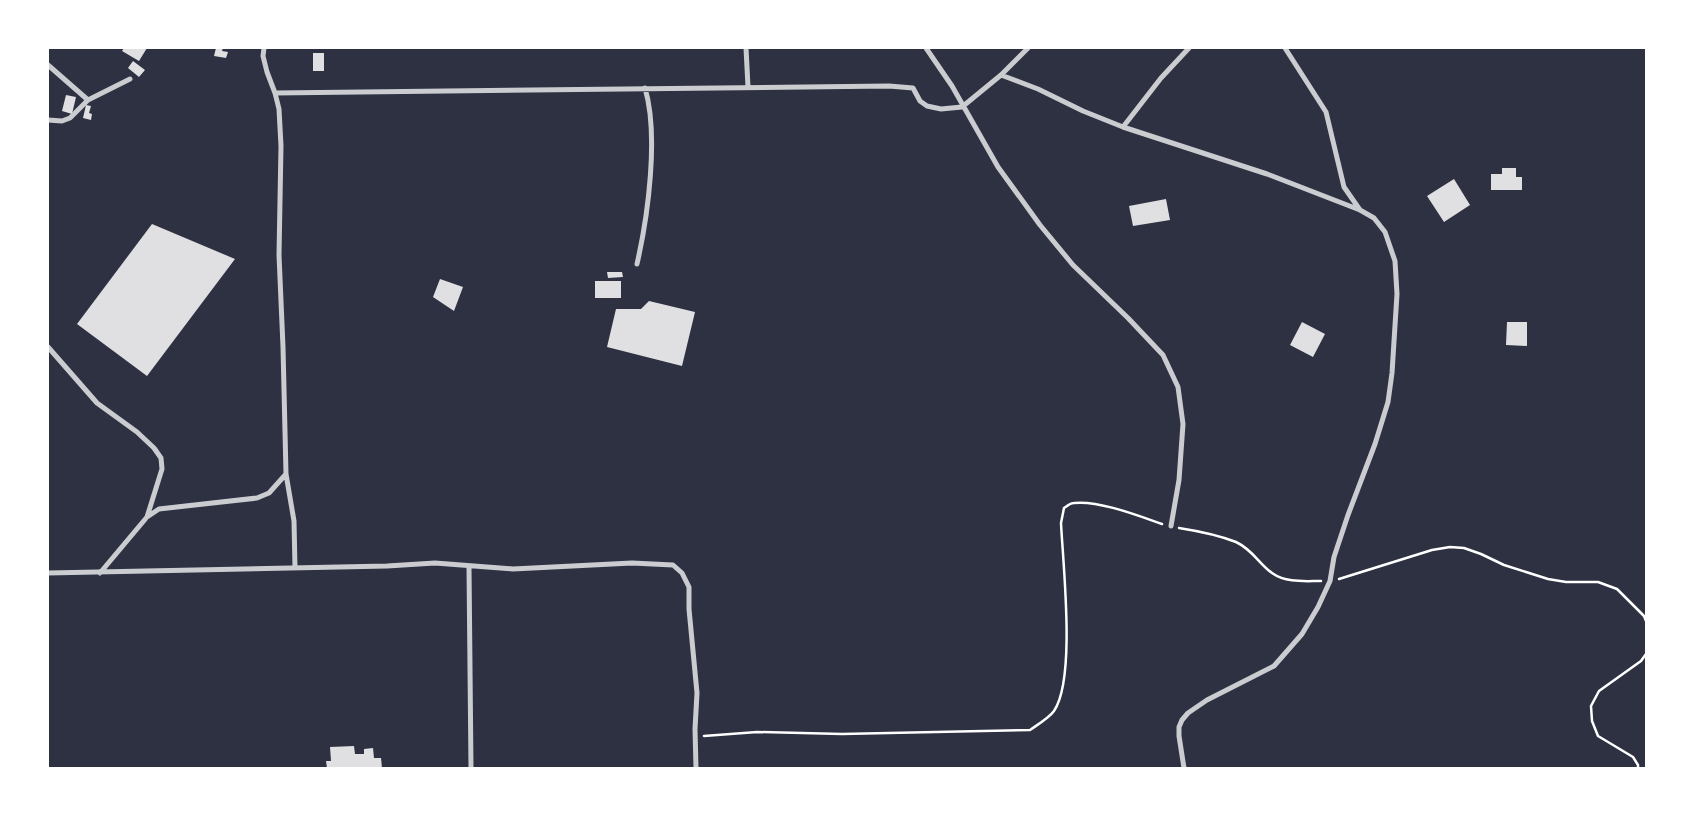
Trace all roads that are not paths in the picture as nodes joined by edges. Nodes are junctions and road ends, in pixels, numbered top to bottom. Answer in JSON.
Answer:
{"nodes":[{"id":1,"x":264,"y":48,"type":"edge"},
{"id":2,"x":746,"y":48,"type":"edge"},
{"id":3,"x":926,"y":48,"type":"edge"},
{"id":4,"x":1028,"y":48,"type":"edge"},
{"id":5,"x":1189,"y":48,"type":"edge"},
{"id":6,"x":1284,"y":48,"type":"edge"},
{"id":7,"x":48,"y":65,"type":"edge"},
{"id":8,"x":1001,"y":75,"type":"junction"},
{"id":9,"x":130,"y":79,"type":"dead end"},
{"id":10,"x":748,"y":87,"type":"junction"},
{"id":11,"x":644,"y":88,"type":"junction"},
{"id":12,"x":276,"y":93,"type":"junction"},
{"id":13,"x":88,"y":100,"type":"junction"},
{"id":14,"x":962,"y":107,"type":"junction"},
{"id":15,"x":48,"y":120,"type":"edge"},
{"id":16,"x":1124,"y":127,"type":"junction"},
{"id":17,"x":1360,"y":210,"type":"junction"},
{"id":18,"x":637,"y":264,"type":"dead end"},
{"id":19,"x":48,"y":346,"type":"edge"},
{"id":20,"x":286,"y":474,"type":"junction"},
{"id":21,"x":147,"y":517,"type":"junction"},
{"id":22,"x":1171,"y":526,"type":"road end"},
{"id":23,"x":469,"y":567,"type":"junction"},
{"id":24,"x":295,"y":568,"type":"junction"},
{"id":25,"x":48,"y":573,"type":"edge"},
{"id":26,"x":100,"y":573,"type":"junction"},
{"id":27,"x":471,"y":768,"type":"edge"},
{"id":28,"x":696,"y":768,"type":"edge"},
{"id":29,"x":1184,"y":768,"type":"edge"}],
"edges":[{"from":1,"to":12,"type":"street"},
{"from":2,"to":10,"type":"street"},
{"from":3,"to":14,"type":"street"},
{"from":4,"to":8,"type":"street"},
{"from":5,"to":16,"type":"street"},
{"from":6,"to":17,"type":"street"},
{"from":7,"to":13,"type":"street"},
{"from":8,"to":14,"type":"street"},
{"from":8,"to":16,"type":"street"},
{"from":9,"to":13,"type":"street"},
{"from":10,"to":11,"type":"street"},
{"from":10,"to":14,"type":"street"},
{"from":11,"to":12,"type":"street"},
{"from":11,"to":18,"type":"street"},
{"from":12,"to":20,"type":"street"},
{"from":13,"to":15,"type":"street"},
{"from":14,"to":22,"type":"street"},
{"from":16,"to":17,"type":"street"},
{"from":17,"to":29,"type":"street"},
{"from":19,"to":21,"type":"street"},
{"from":20,"to":21,"type":"street"},
{"from":20,"to":24,"type":"street"},
{"from":21,"to":26,"type":"street"},
{"from":23,"to":24,"type":"street"},
{"from":23,"to":27,"type":"street"},
{"from":23,"to":28,"type":"street"},
{"from":24,"to":26,"type":"street"},
{"from":25,"to":26,"type":"street"}]}
